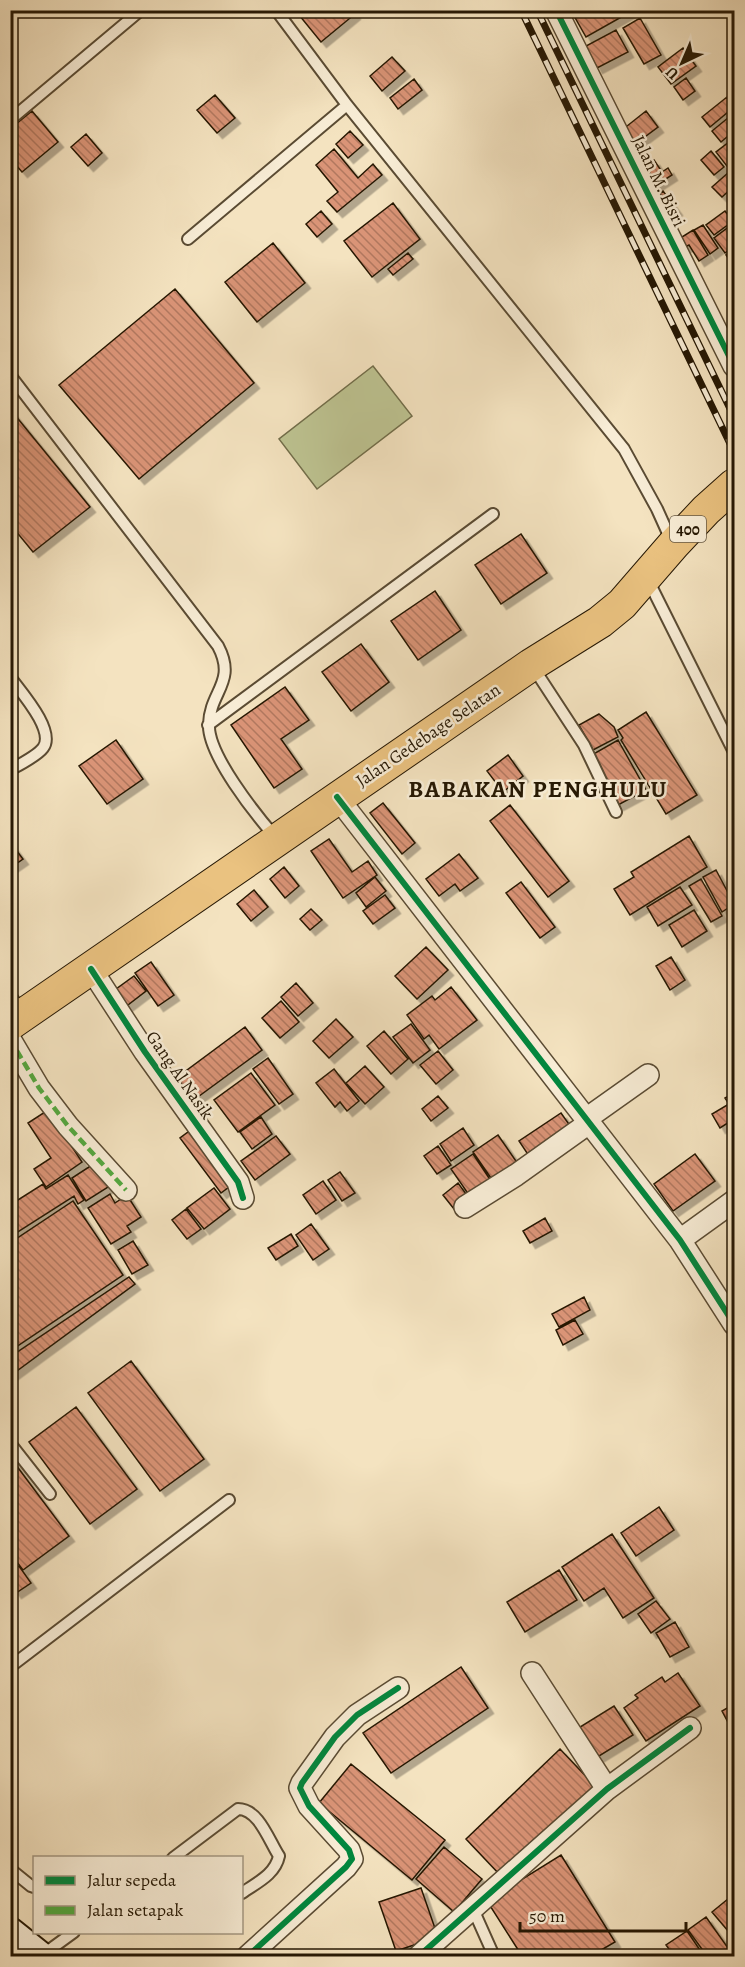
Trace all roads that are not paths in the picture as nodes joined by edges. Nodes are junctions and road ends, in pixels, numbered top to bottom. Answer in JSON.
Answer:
{"nodes":[{"id":1,"x":141,"y":10,"type":"edge"},
{"id":2,"x":276,"y":10,"type":"edge"},
{"id":3,"x":555,"y":10,"type":"edge"},
{"id":4,"x":346,"y":105,"type":"junction"},
{"id":5,"x":10,"y":120,"type":"edge"},
{"id":6,"x":188,"y":239,"type":"dead end"},
{"id":7,"x":735,"y":366,"type":"edge"},
{"id":8,"x":10,"y":375,"type":"edge"},
{"id":9,"x":735,"y":484,"type":"edge"},
{"id":10,"x":493,"y":514,"type":"dead end"},
{"id":11,"x":669,"y":536,"type":"junction"},
{"id":12,"x":647,"y":577,"type":"junction"},
{"id":13,"x":531,"y":665,"type":"junction"},
{"id":14,"x":10,"y":677,"type":"edge"},
{"id":15,"x":208,"y":725,"type":"junction"},
{"id":16,"x":735,"y":752,"type":"edge"},
{"id":17,"x":10,"y":770,"type":"edge"},
{"id":18,"x":336,"y":797,"type":"junction"},
{"id":19,"x":616,"y":812,"type":"dead end"},
{"id":20,"x":278,"y":840,"type":"junction"},
{"id":21,"x":91,"y":969,"type":"junction"},
{"id":22,"x":14,"y":1018,"type":"edge"},
{"id":23,"x":648,"y":1076,"type":"dead end"},
{"id":24,"x":587,"y":1121,"type":"junction"},
{"id":25,"x":126,"y":1190,"type":"dead end"},
{"id":26,"x":243,"y":1198,"type":"dead end"},
{"id":27,"x":735,"y":1201,"type":"edge"},
{"id":28,"x":465,"y":1207,"type":"dead end"},
{"id":29,"x":680,"y":1240,"type":"junction"},
{"id":30,"x":735,"y":1324,"type":"edge"},
{"id":31,"x":10,"y":1443,"type":"edge"},
{"id":32,"x":50,"y":1494,"type":"dead end"},
{"id":33,"x":229,"y":1500,"type":"dead end"},
{"id":34,"x":10,"y":1666,"type":"edge"},
{"id":35,"x":532,"y":1673,"type":"dead end"},
{"id":36,"x":398,"y":1688,"type":"dead end"},
{"id":37,"x":690,"y":1728,"type":"dead end"},
{"id":38,"x":607,"y":1788,"type":"junction"},
{"id":39,"x":174,"y":1856,"type":"edge"},
{"id":40,"x":10,"y":1869,"type":"edge"},
{"id":41,"x":33,"y":1887,"type":"edge"},
{"id":42,"x":243,"y":1892,"type":"edge"},
{"id":43,"x":473,"y":1909,"type":"junction"},
{"id":44,"x":10,"y":1932,"type":"edge"},
{"id":45,"x":71,"y":1934,"type":"edge"},
{"id":46,"x":41,"y":1956,"type":"edge"},
{"id":47,"x":248,"y":1956,"type":"edge"},
{"id":48,"x":419,"y":1956,"type":"edge"},
{"id":49,"x":494,"y":1956,"type":"edge"}],
"edges":[{"from":1,"to":5,"type":"lane"},
{"from":2,"to":4,"type":"lane"},
{"from":3,"to":7,"type":"street","name":"Jalan M. Bisri"},
{"from":4,"to":6,"type":"lane"},
{"from":4,"to":11,"type":"lane"},
{"from":8,"to":15,"type":"lane"},
{"from":9,"to":11,"type":"main road","name":"Jalan Gedebage Selatan","number":"400"},
{"from":10,"to":15,"type":"lane"},
{"from":11,"to":12,"type":"main road","name":"Jalan Gedebage Selatan","number":"400"},
{"from":12,"to":13,"type":"main road","name":"Jalan Gedebage Selatan","number":"400"},
{"from":12,"to":16,"type":"lane"},
{"from":13,"to":18,"type":"main road","name":"Jalan Gedebage Selatan","number":"400"},
{"from":13,"to":19,"type":"lane"},
{"from":14,"to":17,"type":"lane"},
{"from":15,"to":20,"type":"lane"},
{"from":18,"to":20,"type":"main road","name":"Jalan Gedebage Selatan","number":"400"},
{"from":18,"to":24,"type":"street"},
{"from":20,"to":21,"type":"main road","name":"Jalan Gedebage Selatan","number":"400"},
{"from":21,"to":22,"type":"main road","name":"Jalan Gedebage Selatan","number":"400"},
{"from":21,"to":26,"type":"street","name":"Gang Al Nasik"},
{"from":22,"to":25,"type":"street"},
{"from":23,"to":24,"type":"street"},
{"from":24,"to":28,"type":"street"},
{"from":24,"to":29,"type":"street"},
{"from":27,"to":29,"type":"street"},
{"from":29,"to":30,"type":"street"},
{"from":31,"to":32,"type":"lane"},
{"from":33,"to":34,"type":"lane"},
{"from":35,"to":38,"type":"street"},
{"from":36,"to":47,"type":"street"},
{"from":37,"to":38,"type":"street"},
{"from":38,"to":43,"type":"street"},
{"from":39,"to":42,"type":"lane"},
{"from":40,"to":41,"type":"lane"},
{"from":43,"to":48,"type":"street"},
{"from":43,"to":49,"type":"lane"},
{"from":44,"to":46,"type":"main road"},
{"from":45,"to":46,"type":"lane"}]}
